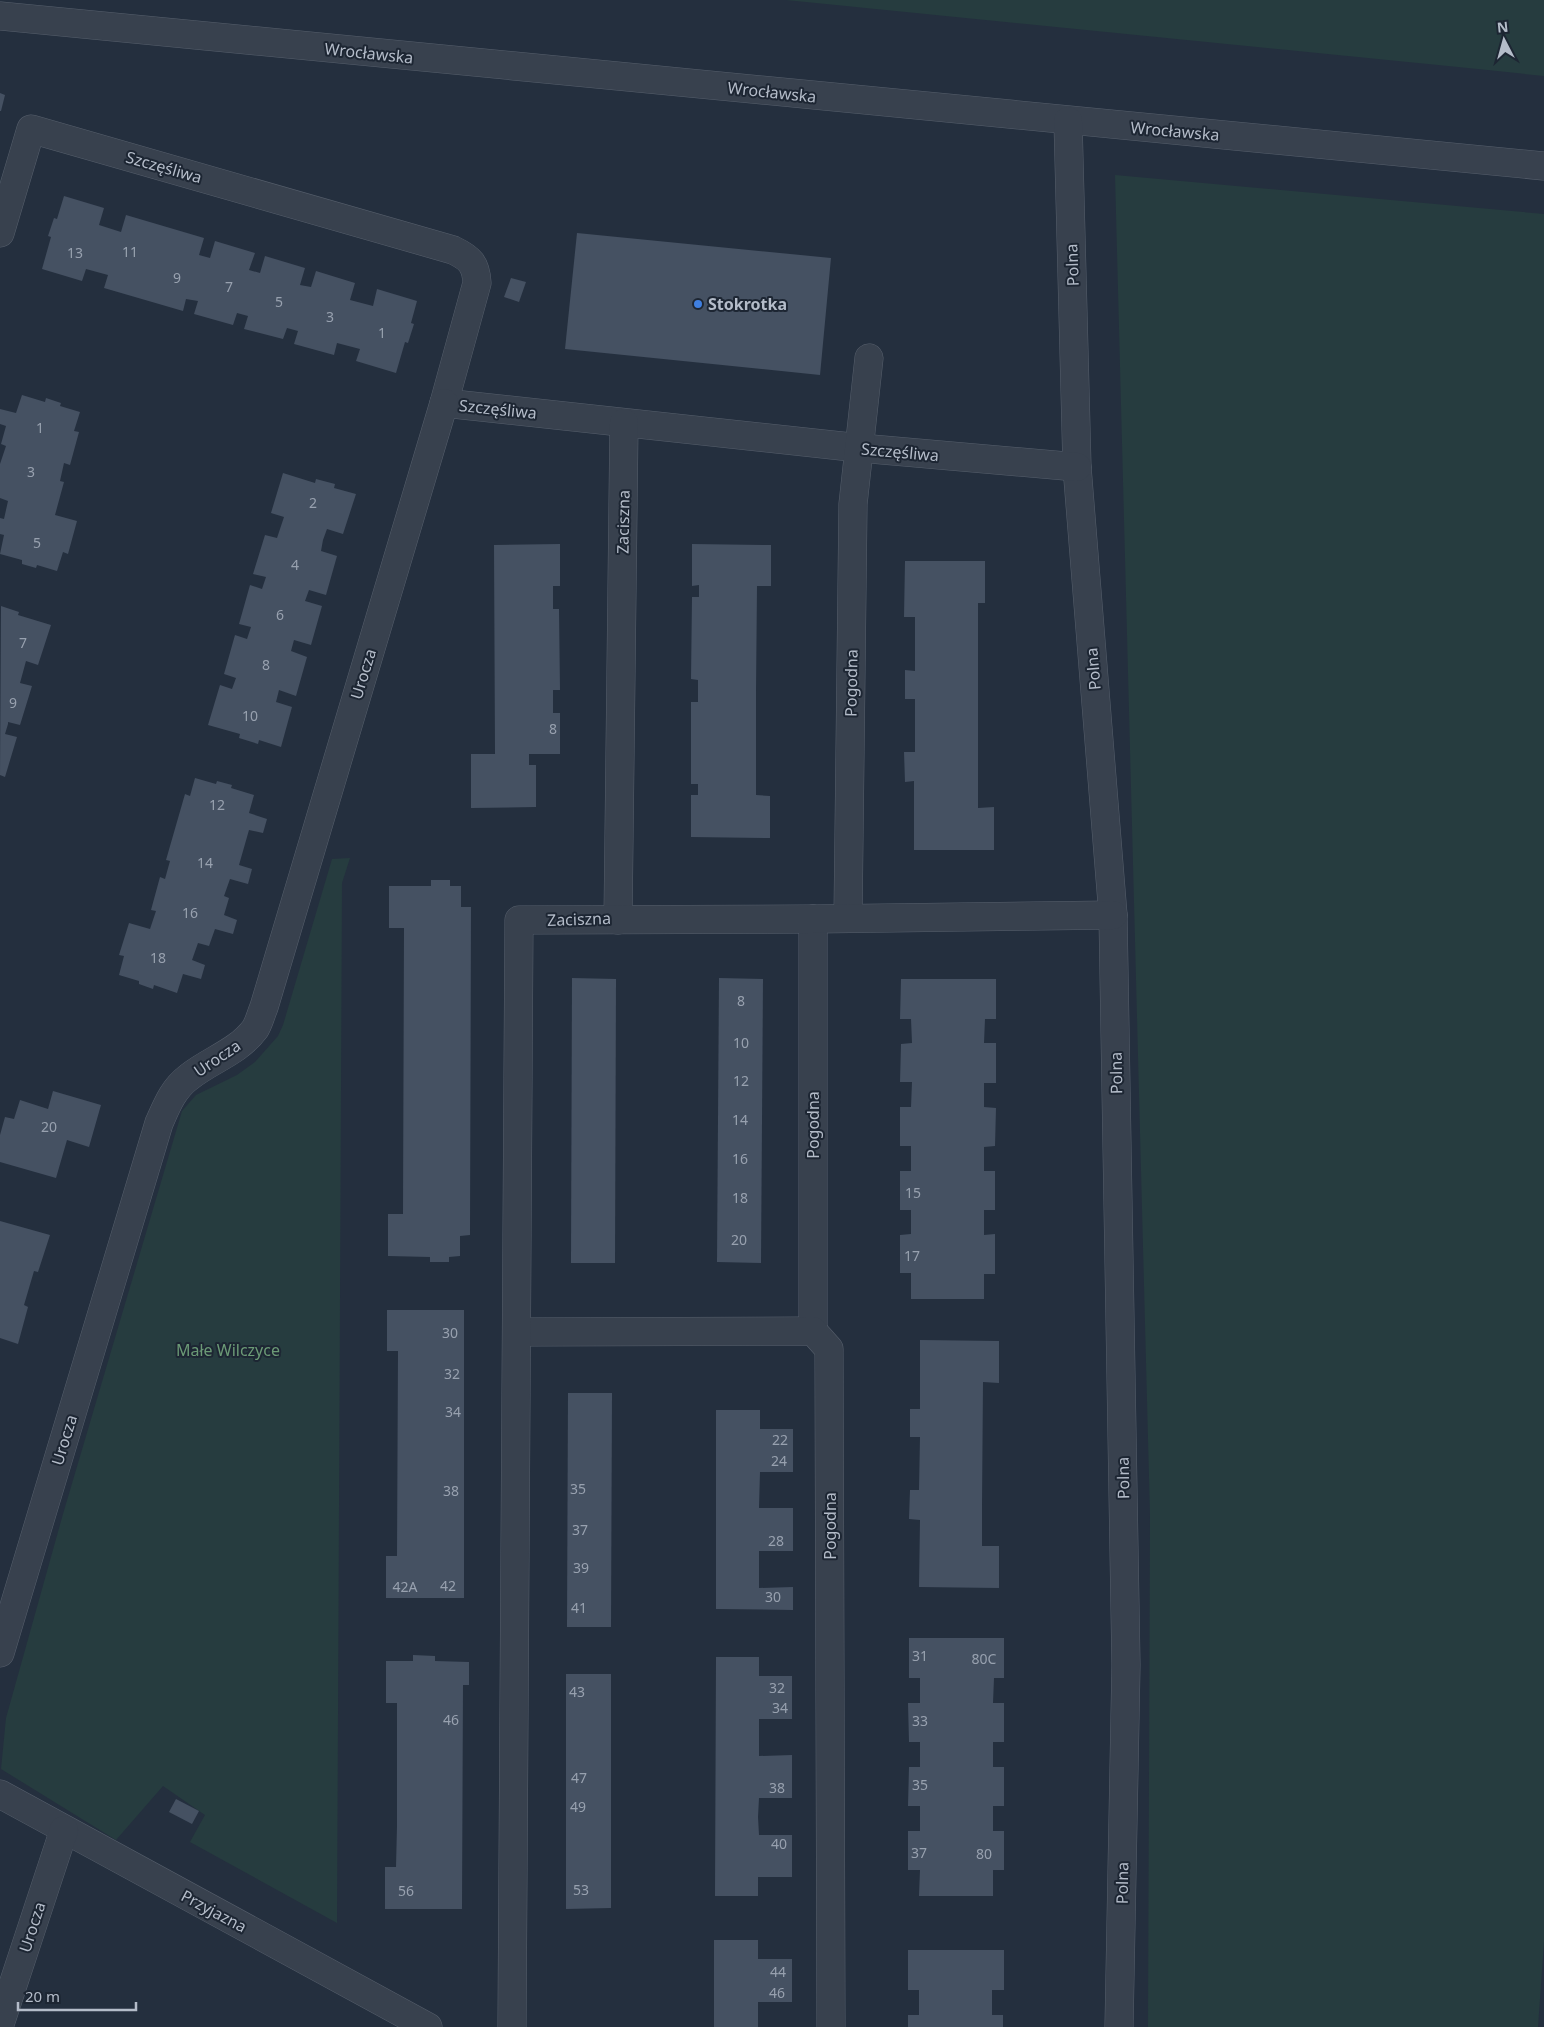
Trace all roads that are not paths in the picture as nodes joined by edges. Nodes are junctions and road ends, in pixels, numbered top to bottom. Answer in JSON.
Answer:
{"nodes":[{"id":1,"x":0,"y":16,"type":"edge"},
{"id":2,"x":1068,"y":121,"type":"junction"},
{"id":3,"x":1544,"y":166,"type":"edge"},
{"id":4,"x":0,"y":233,"type":"edge"},
{"id":5,"x":869,"y":358,"type":"dead end"},
{"id":6,"x":444,"y":403,"type":"junction"},
{"id":7,"x":624,"y":423,"type":"junction"},
{"id":8,"x":860,"y":448,"type":"junction"},
{"id":9,"x":1077,"y":467,"type":"junction"},
{"id":10,"x":1113,"y":915,"type":"junction"},
{"id":11,"x":848,"y":918,"type":"junction"},
{"id":12,"x":813,"y":919,"type":"junction"},
{"id":13,"x":618,"y":920,"type":"junction"},
{"id":14,"x":517,"y":1332,"type":"junction"},
{"id":15,"x":821,"y":1340,"type":"junction"},
{"id":16,"x":0,"y":1653,"type":"edge"},
{"id":17,"x":0,"y":1794,"type":"edge"},
{"id":18,"x":64,"y":1830,"type":"junction"},
{"id":19,"x":0,"y":2024,"type":"edge"},
{"id":20,"x":428,"y":2027,"type":"edge"},
{"id":21,"x":512,"y":2027,"type":"edge"},
{"id":22,"x":831,"y":2027,"type":"edge"},
{"id":23,"x":1119,"y":2027,"type":"edge"}],
"edges":[{"from":1,"to":2,"type":"street","name":"Wrocławska"},
{"from":2,"to":3,"type":"street","name":"Wrocławska"},
{"from":2,"to":9,"type":"street","name":"Polna"},
{"from":4,"to":6,"type":"street","name":"Szczęśliwa"},
{"from":5,"to":8,"type":"street","name":"Pogodna"},
{"from":6,"to":7,"type":"street","name":"Szczęśliwa"},
{"from":6,"to":16,"type":"street","name":"Urocza"},
{"from":7,"to":8,"type":"street","name":"Szczęśliwa"},
{"from":7,"to":13,"type":"street","name":"Zaciszna"},
{"from":8,"to":9,"type":"street","name":"Szczęśliwa"},
{"from":8,"to":11,"type":"street","name":"Pogodna"},
{"from":9,"to":10,"type":"street","name":"Polna"},
{"from":10,"to":11,"type":"street"},
{"from":10,"to":23,"type":"street","name":"Polna"},
{"from":11,"to":12,"type":"street"},
{"from":12,"to":13,"type":"street"},
{"from":12,"to":15,"type":"street","name":"Pogodna"},
{"from":13,"to":14,"type":"street","name":"Zaciszna"},
{"from":14,"to":15,"type":"street"},
{"from":14,"to":21,"type":"street"},
{"from":15,"to":22,"type":"street","name":"Pogodna"},
{"from":17,"to":18,"type":"street","name":"Przyjazna"},
{"from":18,"to":19,"type":"street","name":"Urocza"},
{"from":18,"to":20,"type":"street","name":"Przyjazna"}]}
